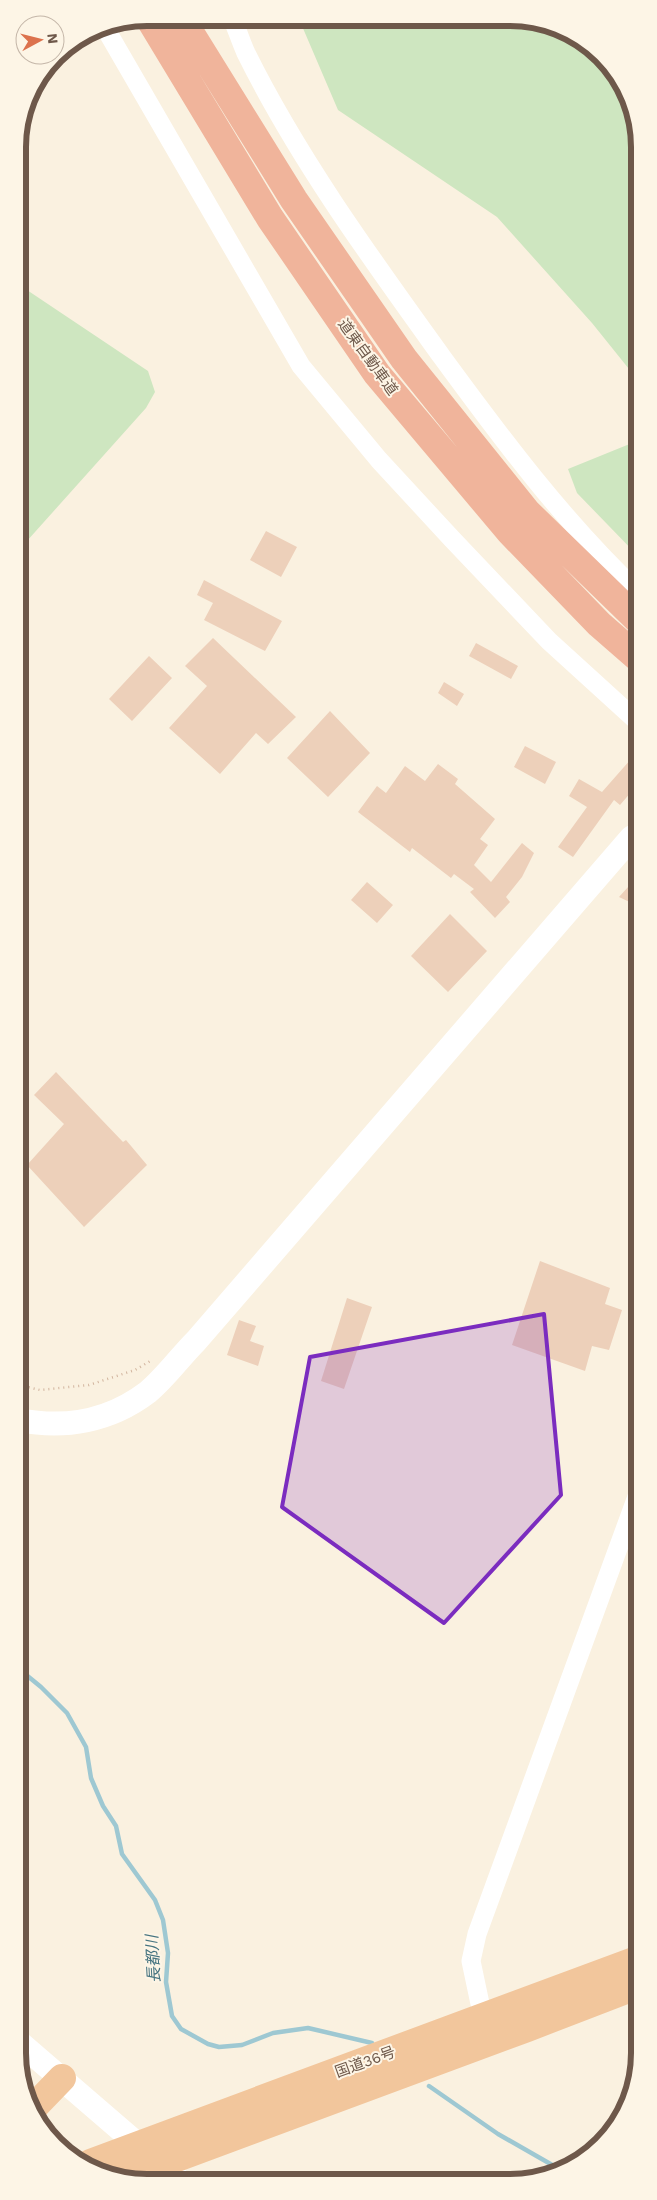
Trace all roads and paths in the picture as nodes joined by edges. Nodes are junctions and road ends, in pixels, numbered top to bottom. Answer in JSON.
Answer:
{"nodes":[{"id":1,"x":153,"y":27,"type":"edge"},
{"id":2,"x":186,"y":27,"type":"edge"},
{"id":3,"x":235,"y":27,"type":"edge"},
{"id":4,"x":108,"y":33,"type":"edge"},
{"id":5,"x":631,"y":584,"type":"edge"},
{"id":6,"x":631,"y":613,"type":"edge"},
{"id":7,"x":631,"y":652,"type":"edge"},
{"id":8,"x":631,"y":715,"type":"edge"},
{"id":9,"x":631,"y":838,"type":"edge"},
{"id":10,"x":26,"y":1422,"type":"edge"},
{"id":11,"x":630,"y":1515,"type":"edge"},
{"id":12,"x":630,"y":1962,"type":"edge"},
{"id":13,"x":630,"y":1988,"type":"edge"},
{"id":14,"x":483,"y":2018,"type":"junction"},
{"id":15,"x":26,"y":2048,"type":"edge"},
{"id":16,"x":62,"y":2078,"type":"junction"},
{"id":17,"x":38,"y":2103,"type":"edge"},
{"id":18,"x":95,"y":2161,"type":"edge"},
{"id":19,"x":135,"y":2173,"type":"edge"},
{"id":20,"x":172,"y":2174,"type":"edge"}],
"edges":[{"from":1,"to":7,"type":"highway","name":"道東自動車道"},
{"from":2,"to":6,"type":"highway","name":"道東自動車道"},
{"from":3,"to":5,"type":"street"},
{"from":4,"to":8,"type":"street"},
{"from":9,"to":10,"type":"street"},
{"from":11,"to":14,"type":"street"},
{"from":12,"to":14,"type":"highway","name":"国道36号"},
{"from":13,"to":19,"type":"highway","name":"国道36号"},
{"from":14,"to":18,"type":"highway","name":"国道36号"},
{"from":15,"to":16,"type":"street"},
{"from":16,"to":17,"type":"highway"},
{"from":16,"to":20,"type":"street"}]}
